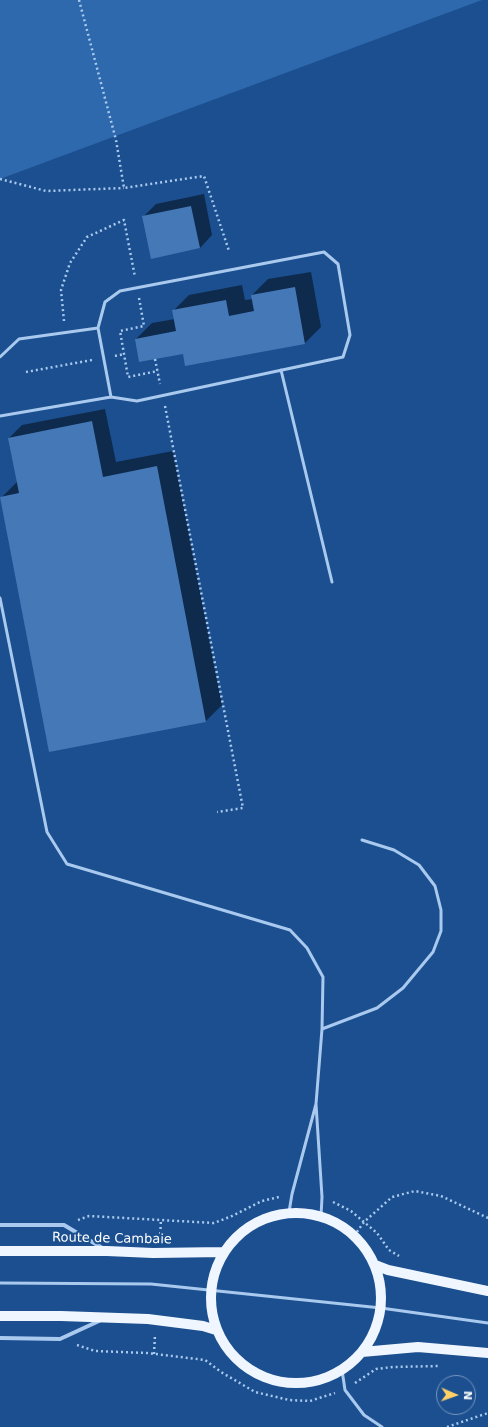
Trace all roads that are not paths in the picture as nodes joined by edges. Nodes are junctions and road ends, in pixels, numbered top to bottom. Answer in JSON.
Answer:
{"nodes":[{"id":1,"x":98,"y":328,"type":"junction"},
{"id":2,"x":0,"y":357,"type":"edge"},
{"id":3,"x":281,"y":370,"type":"junction"},
{"id":4,"x":111,"y":397,"type":"junction"},
{"id":5,"x":0,"y":416,"type":"edge"},
{"id":6,"x":332,"y":582,"type":"dead end"},
{"id":7,"x":0,"y":598,"type":"edge"},
{"id":8,"x":362,"y":840,"type":"dead end"},
{"id":9,"x":322,"y":1029,"type":"junction"},
{"id":10,"x":316,"y":1104,"type":"junction"},
{"id":11,"x":290,"y":1212,"type":"junction"},
{"id":12,"x":321,"y":1216,"type":"junction"},
{"id":13,"x":0,"y":1225,"type":"edge"},
{"id":14,"x":0,"y":1251,"type":"edge"},
{"id":15,"x":107,"y":1251,"type":"junction"},
{"id":16,"x":223,"y":1252,"type":"junction"},
{"id":17,"x":375,"y":1265,"type":"junction"},
{"id":18,"x":0,"y":1283,"type":"edge"},
{"id":19,"x":211,"y":1290,"type":"junction"},
{"id":20,"x":488,"y":1291,"type":"edge"},
{"id":21,"x":381,"y":1308,"type":"junction"},
{"id":22,"x":0,"y":1316,"type":"edge"},
{"id":23,"x":104,"y":1318,"type":"junction"},
{"id":24,"x":488,"y":1323,"type":"edge"},
{"id":25,"x":216,"y":1330,"type":"junction"},
{"id":26,"x":0,"y":1338,"type":"edge"},
{"id":27,"x":362,"y":1352,"type":"junction"},
{"id":28,"x":488,"y":1353,"type":"edge"},
{"id":29,"x":342,"y":1370,"type":"junction"},
{"id":30,"x":382,"y":1427,"type":"edge"}],
"edges":[{"from":1,"to":2,"type":"lane"},
{"from":1,"to":3,"type":"lane"},
{"from":1,"to":4,"type":"lane"},
{"from":3,"to":4,"type":"lane"},
{"from":3,"to":6,"type":"lane"},
{"from":4,"to":5,"type":"lane"},
{"from":7,"to":9,"type":"lane"},
{"from":8,"to":9,"type":"lane"},
{"from":9,"to":10,"type":"lane"},
{"from":10,"to":11,"type":"lane"},
{"from":10,"to":12,"type":"lane"},
{"from":11,"to":12,"type":"main road"},
{"from":11,"to":16,"type":"main road"},
{"from":12,"to":17,"type":"main road"},
{"from":13,"to":15,"type":"street"},
{"from":14,"to":15,"type":"main road","name":"Route de Cambaie"},
{"from":15,"to":16,"type":"main road","name":"Route de Cambaie"},
{"from":16,"to":19,"type":"main road"},
{"from":17,"to":20,"type":"main road"},
{"from":17,"to":21,"type":"main road"},
{"from":18,"to":19,"type":"lane"},
{"from":19,"to":21,"type":"lane"},
{"from":19,"to":25,"type":"main road"},
{"from":21,"to":24,"type":"lane"},
{"from":21,"to":27,"type":"main road"},
{"from":22,"to":23,"type":"main road"},
{"from":23,"to":25,"type":"main road"},
{"from":23,"to":26,"type":"street"},
{"from":25,"to":29,"type":"main road"},
{"from":27,"to":28,"type":"main road"},
{"from":27,"to":29,"type":"main road"},
{"from":29,"to":30,"type":"lane"}]}
